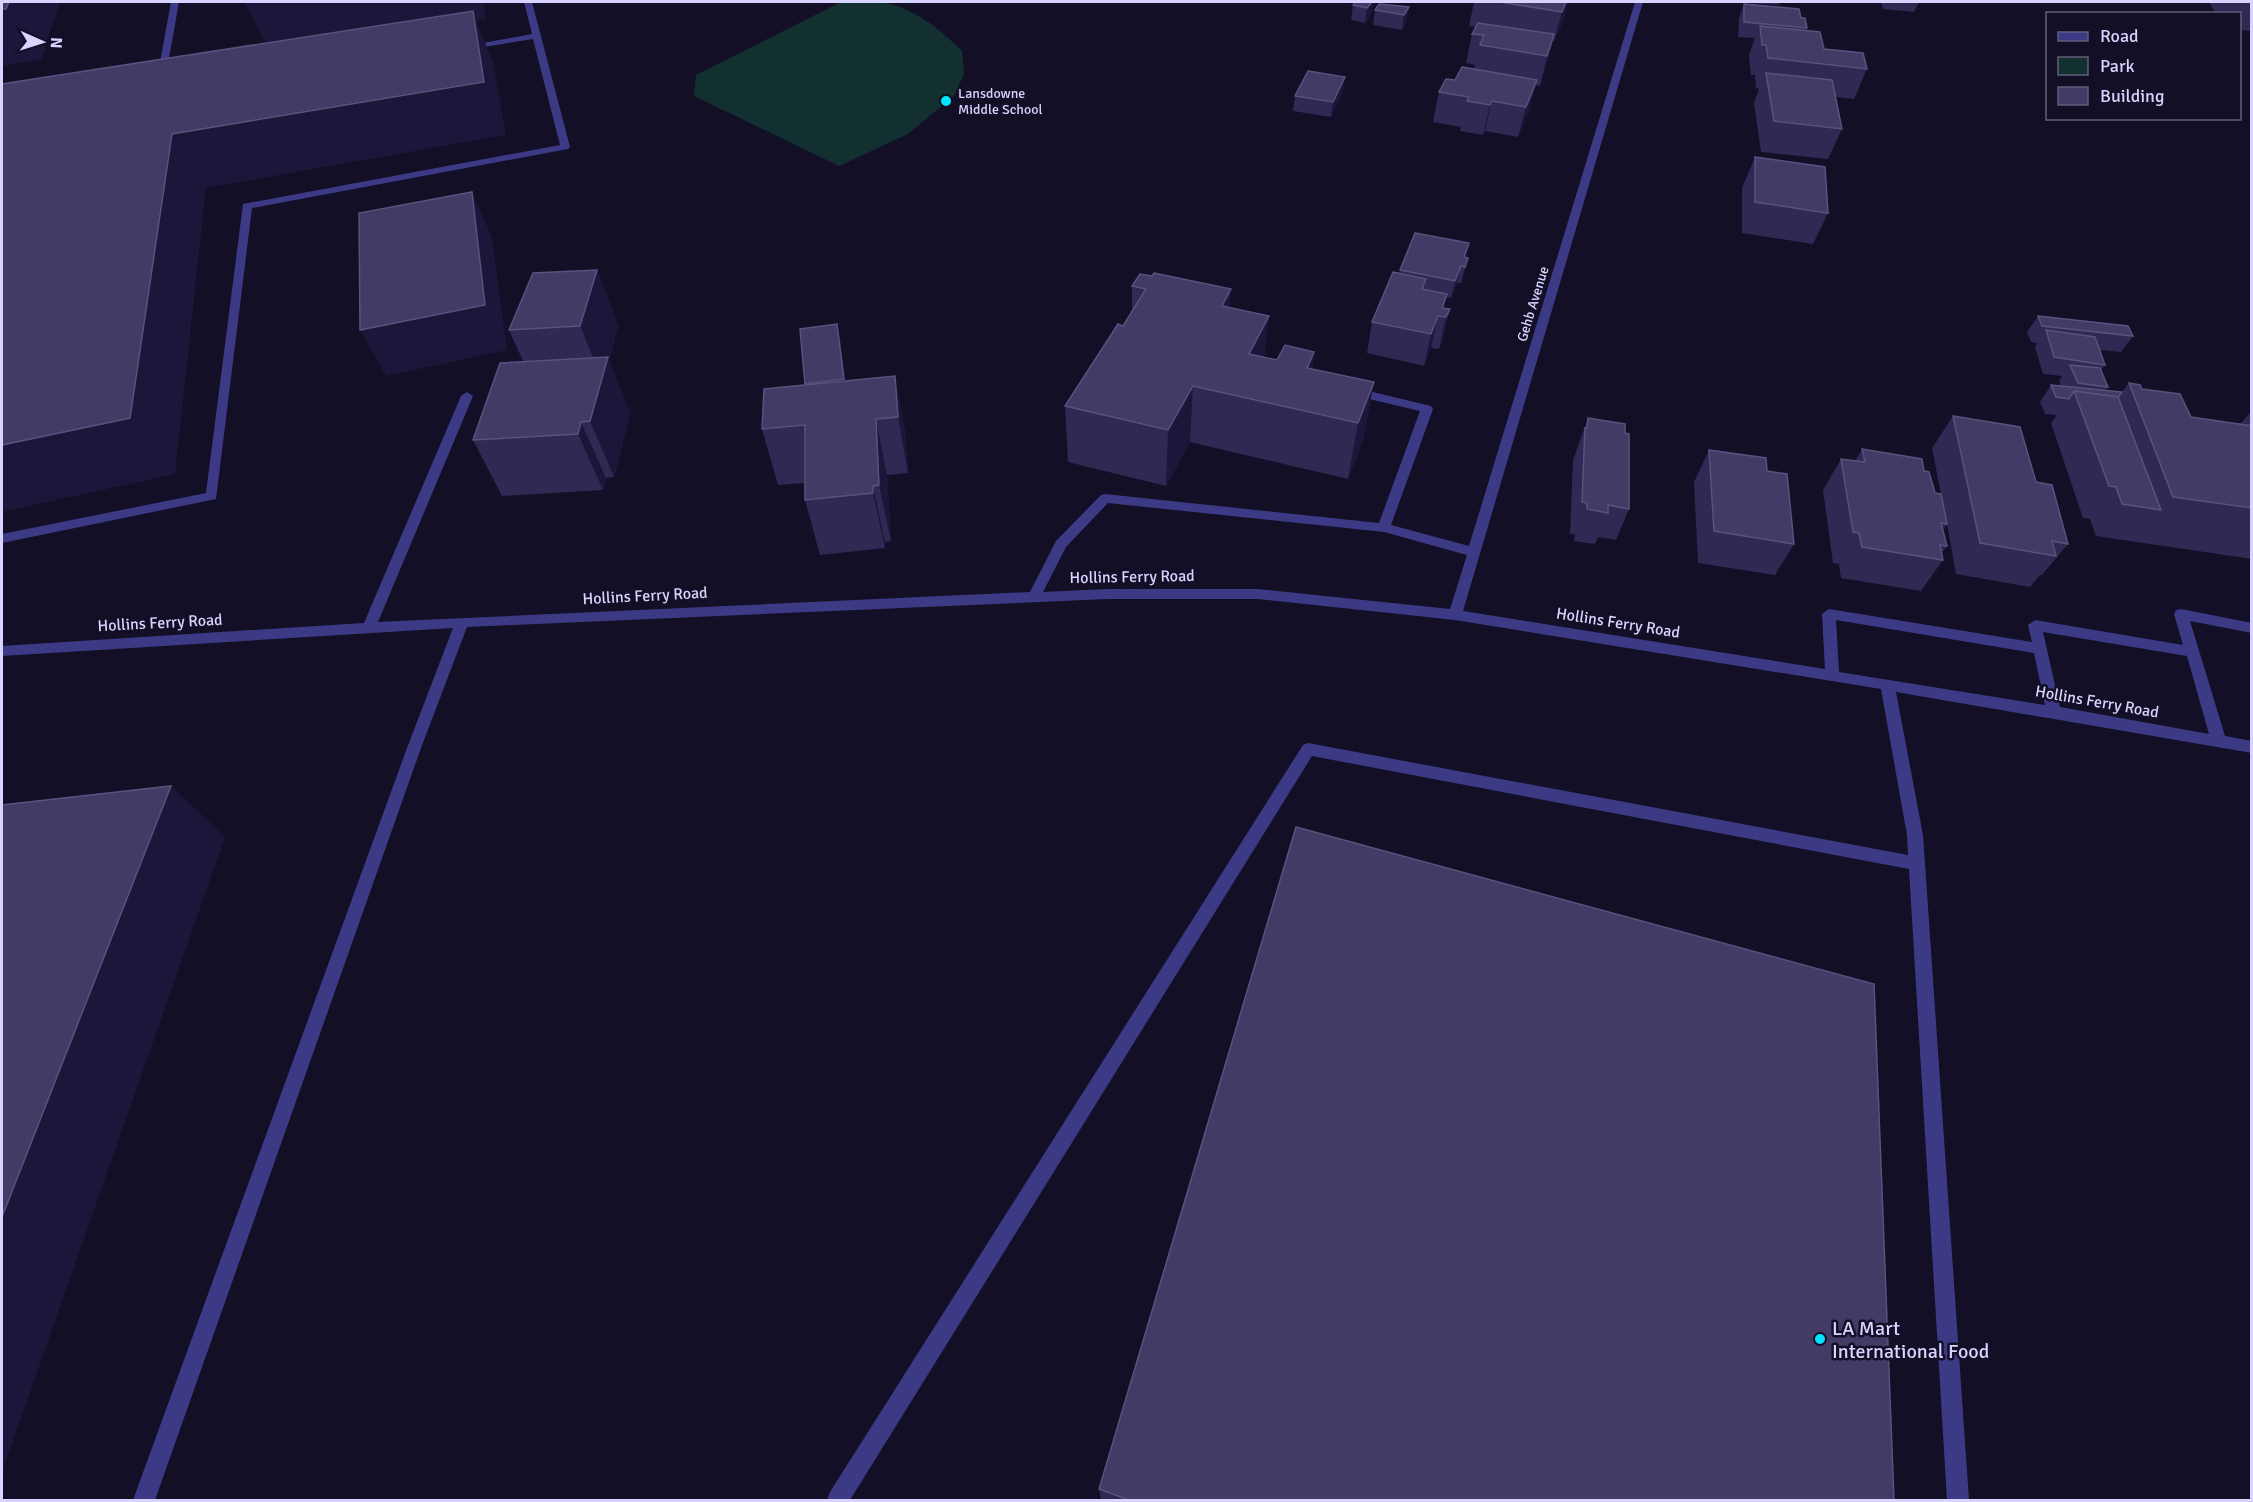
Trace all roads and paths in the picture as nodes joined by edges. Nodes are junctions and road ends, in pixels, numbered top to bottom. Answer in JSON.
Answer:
{"nodes":[{"id":1,"x":175,"y":2,"type":"edge"},
{"id":2,"x":528,"y":2,"type":"edge"},
{"id":3,"x":1639,"y":2,"type":"edge"},
{"id":4,"x":536,"y":36,"type":"junction"},
{"id":5,"x":455,"y":48,"type":"edge"},
{"id":6,"x":162,"y":75,"type":"junction"},
{"id":7,"x":174,"y":76,"type":"edge"},
{"id":8,"x":150,"y":77,"type":"edge"},
{"id":9,"x":1340,"y":388,"type":"edge"},
{"id":10,"x":467,"y":396,"type":"dead end"},
{"id":11,"x":1384,"y":528,"type":"junction"},
{"id":12,"x":2,"y":539,"type":"edge"},
{"id":13,"x":1474,"y":552,"type":"junction"},
{"id":14,"x":1034,"y":597,"type":"junction"},
{"id":15,"x":1455,"y":615,"type":"junction"},
{"id":16,"x":462,"y":622,"type":"junction"},
{"id":17,"x":2252,"y":628,"type":"edge"},
{"id":18,"x":368,"y":629,"type":"junction"},
{"id":19,"x":2040,"y":650,"type":"junction"},
{"id":20,"x":2,"y":651,"type":"edge"},
{"id":21,"x":2192,"y":652,"type":"junction"},
{"id":22,"x":1832,"y":676,"type":"junction"},
{"id":23,"x":1887,"y":684,"type":"junction"},
{"id":24,"x":2054,"y":712,"type":"junction"},
{"id":25,"x":2219,"y":742,"type":"junction"},
{"id":26,"x":2252,"y":747,"type":"edge"},
{"id":27,"x":1916,"y":863,"type":"junction"},
{"id":28,"x":144,"y":1500,"type":"edge"},
{"id":29,"x":838,"y":1500,"type":"edge"},
{"id":30,"x":1958,"y":1500,"type":"edge"}],
"edges":[{"from":1,"to":6,"type":"street"},
{"from":2,"to":4,"type":"street"},
{"from":3,"to":13,"type":"street","name":"Gehb Avenue"},
{"from":4,"to":5,"type":"street"},
{"from":4,"to":12,"type":"street"},
{"from":6,"to":7,"type":"street"},
{"from":6,"to":8,"type":"street"},
{"from":9,"to":11,"type":"street"},
{"from":10,"to":18,"type":"street"},
{"from":11,"to":13,"type":"street"},
{"from":11,"to":14,"type":"street"},
{"from":13,"to":15,"type":"street","name":"Gehb Avenue"},
{"from":14,"to":15,"type":"street","name":"Hollins Ferry Road"},
{"from":14,"to":16,"type":"street","name":"Hollins Ferry Road"},
{"from":15,"to":22,"type":"street","name":"Hollins Ferry Road"},
{"from":16,"to":18,"type":"street","name":"Hollins Ferry Road"},
{"from":16,"to":28,"type":"street"},
{"from":17,"to":21,"type":"street"},
{"from":18,"to":20,"type":"street","name":"Hollins Ferry Road"},
{"from":19,"to":21,"type":"street"},
{"from":19,"to":22,"type":"street"},
{"from":19,"to":24,"type":"street"},
{"from":21,"to":25,"type":"street"},
{"from":22,"to":23,"type":"street","name":"Hollins Ferry Road"},
{"from":23,"to":24,"type":"street","name":"Hollins Ferry Road"},
{"from":23,"to":27,"type":"street"},
{"from":24,"to":25,"type":"street","name":"Hollins Ferry Road"},
{"from":25,"to":26,"type":"street","name":"Hollins Ferry Road"},
{"from":27,"to":29,"type":"street"},
{"from":27,"to":30,"type":"street"}]}
